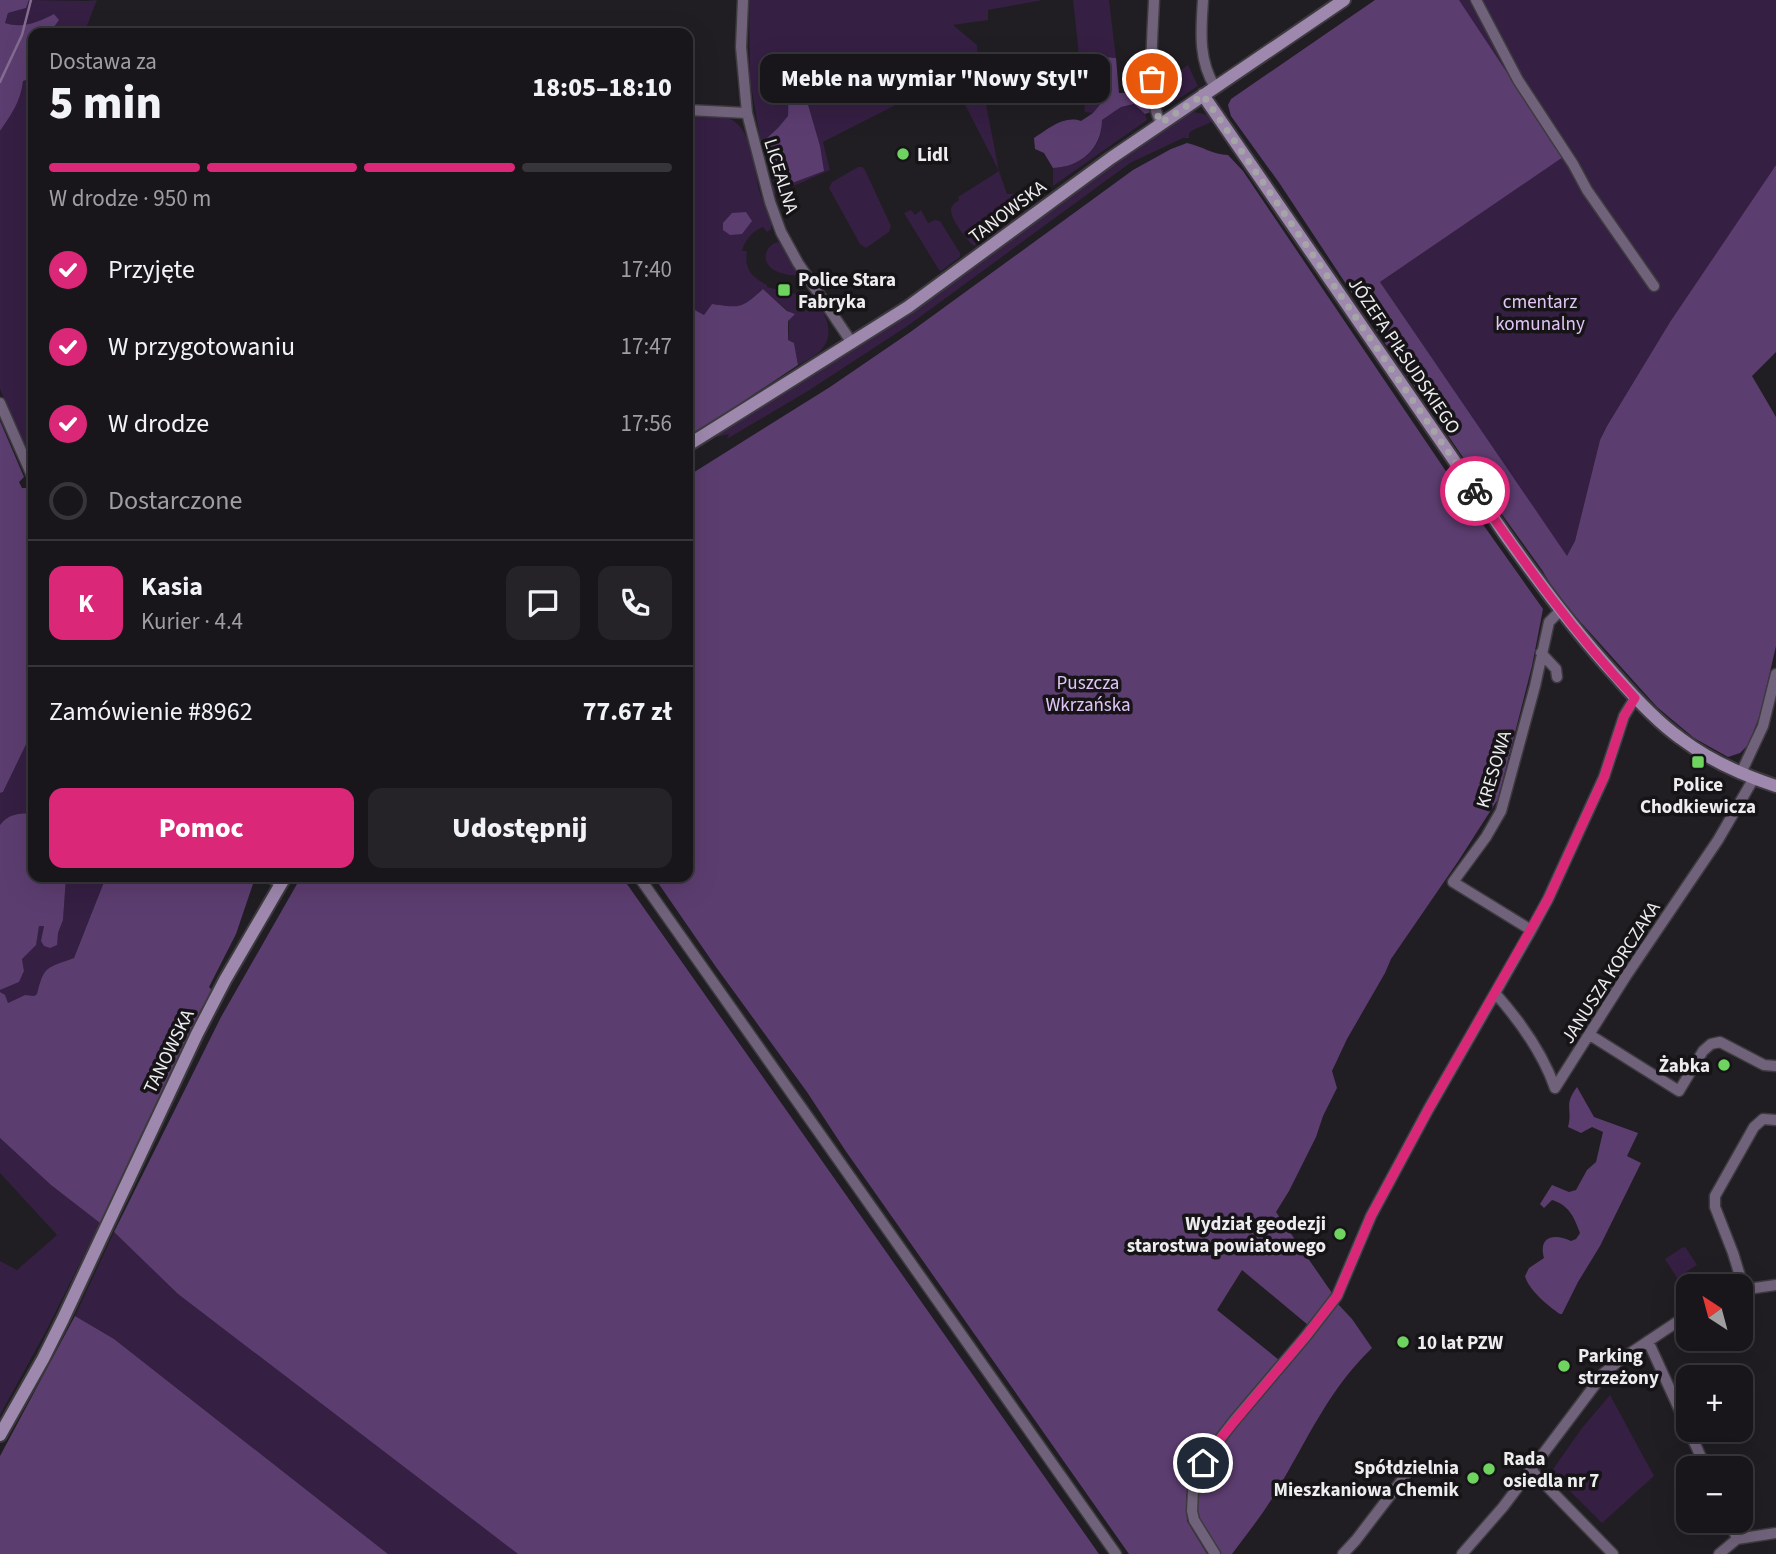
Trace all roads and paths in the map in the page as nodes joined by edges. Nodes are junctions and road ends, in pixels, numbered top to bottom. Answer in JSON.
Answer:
{"nodes":[{"id":1,"x":743,"y":0,"type":"edge"},
{"id":2,"x":1154,"y":0,"type":"edge"},
{"id":3,"x":1203,"y":0,"type":"edge"},
{"id":4,"x":1344,"y":0,"type":"edge"},
{"id":5,"x":1476,"y":0,"type":"edge"},
{"id":6,"x":1215,"y":87,"type":"junction"},
{"id":7,"x":1203,"y":95,"type":"junction"},
{"id":8,"x":693,"y":110,"type":"edge"},
{"id":9,"x":747,"y":114,"type":"junction"},
{"id":10,"x":1161,"y":123,"type":"junction"},
{"id":11,"x":1654,"y":286,"type":"dead end"},
{"id":12,"x":852,"y":343,"type":"junction"},
{"id":13,"x":0,"y":403,"type":"edge"},
{"id":14,"x":693,"y":441,"type":"edge"},
{"id":15,"x":28,"y":467,"type":"edge"},
{"id":16,"x":1560,"y":611,"type":"junction"},
{"id":17,"x":1541,"y":653,"type":"junction"},
{"id":18,"x":1776,"y":674,"type":"edge"},
{"id":19,"x":1557,"y":677,"type":"dead end"},
{"id":20,"x":1635,"y":698,"type":"junction"},
{"id":21,"x":1741,"y":773,"type":"junction"},
{"id":22,"x":1754,"y":778,"type":"junction"},
{"id":23,"x":1776,"y":786,"type":"edge"},
{"id":24,"x":282,"y":882,"type":"edge"},
{"id":25,"x":643,"y":882,"type":"edge"},
{"id":26,"x":1531,"y":930,"type":"junction"},
{"id":27,"x":1495,"y":993,"type":"junction"},
{"id":28,"x":1590,"y":1035,"type":"junction"},
{"id":29,"x":1776,"y":1066,"type":"edge"},
{"id":30,"x":1776,"y":1120,"type":"edge"},
{"id":31,"x":1739,"y":1274,"type":"edge"},
{"id":32,"x":1776,"y":1285,"type":"edge"},
{"id":33,"x":1754,"y":1288,"type":"edge"},
{"id":34,"x":1676,"y":1323,"type":"edge"},
{"id":35,"x":1648,"y":1341,"type":"junction"},
{"id":36,"x":0,"y":1435,"type":"edge"},
{"id":37,"x":1701,"y":1456,"type":"edge"},
{"id":38,"x":1531,"y":1470,"type":"junction"},
{"id":39,"x":1405,"y":1476,"type":"dead end"},
{"id":40,"x":1735,"y":1533,"type":"edge"},
{"id":41,"x":1776,"y":1534,"type":"edge"},
{"id":42,"x":1737,"y":1539,"type":"junction"},
{"id":43,"x":1464,"y":1553,"type":"edge"},
{"id":44,"x":1116,"y":1554,"type":"edge"},
{"id":45,"x":1215,"y":1554,"type":"edge"},
{"id":46,"x":1343,"y":1554,"type":"edge"},
{"id":47,"x":1613,"y":1554,"type":"edge"},
{"id":48,"x":1719,"y":1554,"type":"edge"}],
"edges":[{"from":1,"to":9,"type":"street","name":"LICEALNA"},
{"from":2,"to":10,"type":"street"},
{"from":3,"to":6,"type":"street"},
{"from":4,"to":6,"type":"main road","name":"TANOWSKA"},
{"from":5,"to":11,"type":"street"},
{"from":6,"to":7,"type":"main road","name":"TANOWSKA"},
{"from":7,"to":10,"type":"main road","name":"TANOWSKA"},
{"from":7,"to":16,"type":"main road","name":"JÓZEFA PIŁSUDSKIEGO"},
{"from":8,"to":9,"type":"street"},
{"from":9,"to":12,"type":"street","name":"LICEALNA"},
{"from":10,"to":12,"type":"main road","name":"TANOWSKA"},
{"from":12,"to":14,"type":"main road","name":"TANOWSKA"},
{"from":13,"to":15,"type":"street"},
{"from":16,"to":17,"type":"street","name":"KRESOWA"},
{"from":16,"to":20,"type":"main road","name":"JÓZEFA PIŁSUDSKIEGO"},
{"from":17,"to":19,"type":"street"},
{"from":17,"to":26,"type":"street","name":"KRESOWA"},
{"from":18,"to":21,"type":"street"},
{"from":20,"to":21,"type":"main road","name":"JÓZEFA PIŁSUDSKIEGO"},
{"from":20,"to":26,"type":"street"},
{"from":21,"to":22,"type":"main road","name":"JÓZEFA PIŁSUDSKIEGO"},
{"from":22,"to":23,"type":"main road","name":"JÓZEFA PIŁSUDSKIEGO"},
{"from":22,"to":28,"type":"street","name":"JANUSZA KORCZAKA"},
{"from":24,"to":36,"type":"main road","name":"TANOWSKA"},
{"from":25,"to":44,"type":"street"},
{"from":26,"to":27,"type":"street"},
{"from":27,"to":28,"type":"street","name":"JANUSZA KORCZAKA"},
{"from":27,"to":45,"type":"street"},
{"from":28,"to":29,"type":"street"},
{"from":30,"to":31,"type":"street"},
{"from":32,"to":33,"type":"street"},
{"from":34,"to":35,"type":"street"},
{"from":35,"to":37,"type":"street"},
{"from":35,"to":38,"type":"street"},
{"from":38,"to":43,"type":"street"},
{"from":38,"to":47,"type":"street"},
{"from":39,"to":46,"type":"street"},
{"from":40,"to":42,"type":"street"},
{"from":41,"to":42,"type":"street"},
{"from":42,"to":48,"type":"street"}]}
